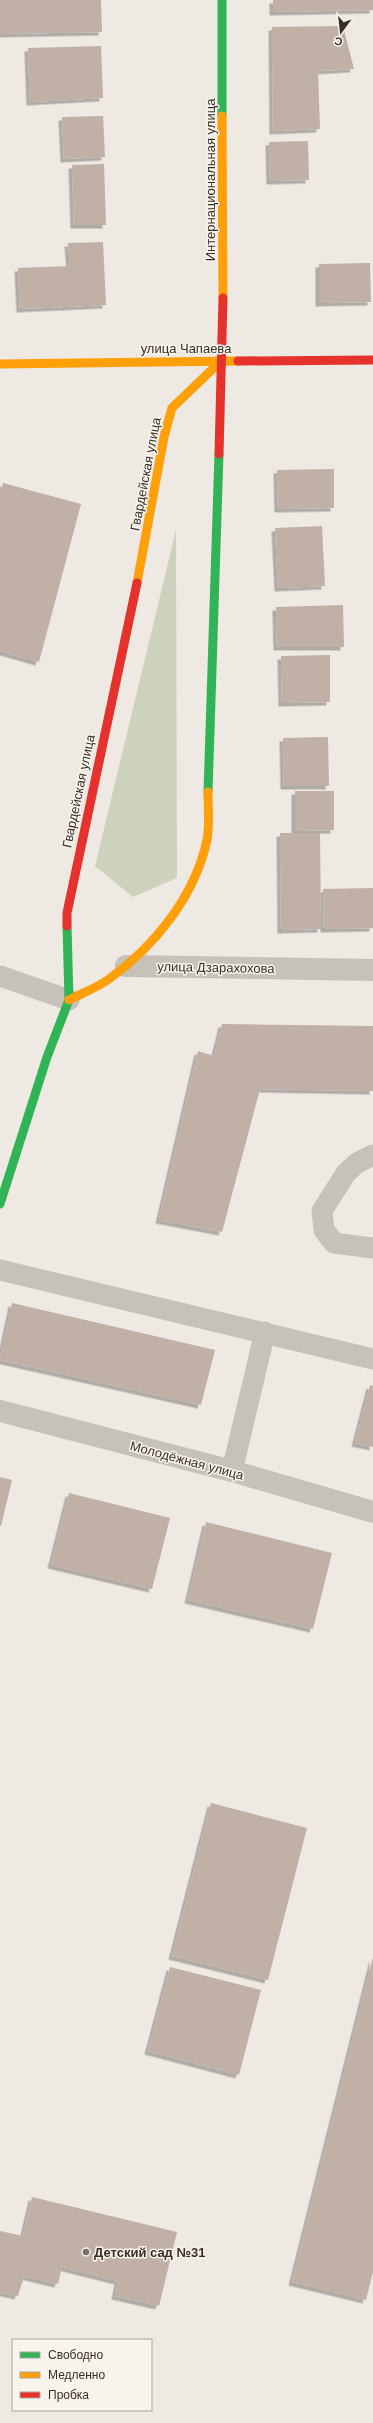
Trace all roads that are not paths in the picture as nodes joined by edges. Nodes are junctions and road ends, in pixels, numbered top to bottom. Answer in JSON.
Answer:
{"nodes":[{"id":1,"x":222,"y":0,"type":"edge"},
{"id":2,"x":222,"y":360,"type":"junction"},
{"id":3,"x":373,"y":360,"type":"edge"},
{"id":4,"x":0,"y":364,"type":"edge"},
{"id":5,"x":126,"y":966,"type":"junction"},
{"id":6,"x":373,"y":970,"type":"edge"},
{"id":7,"x":0,"y":976,"type":"edge"},
{"id":8,"x":70,"y":1000,"type":"junction"},
{"id":9,"x":373,"y":1155,"type":"edge"},
{"id":10,"x":0,"y":1204,"type":"edge"},
{"id":11,"x":373,"y":1248,"type":"edge"},
{"id":12,"x":0,"y":1270,"type":"edge"},
{"id":13,"x":265,"y":1332,"type":"junction"},
{"id":14,"x":373,"y":1359,"type":"edge"},
{"id":15,"x":0,"y":1411,"type":"edge"},
{"id":16,"x":232,"y":1471,"type":"junction"},
{"id":17,"x":373,"y":1512,"type":"edge"}],
"edges":[{"from":1,"to":2,"type":"street","name":"Интернациональная улица"},
{"from":2,"to":3,"type":"street","name":"улица Чапаева"},
{"from":2,"to":4,"type":"street","name":"улица Чапаева"},
{"from":2,"to":5,"type":"street"},
{"from":2,"to":8,"type":"street","name":"Гвардейская улица"},
{"from":5,"to":6,"type":"street","name":"улица Дзарахохова"},
{"from":5,"to":8,"type":"street"},
{"from":7,"to":8,"type":"lane"},
{"from":8,"to":10,"type":"street","name":"Гвардейская улица"},
{"from":9,"to":11,"type":"lane"},
{"from":12,"to":13,"type":"lane"},
{"from":13,"to":14,"type":"lane"},
{"from":13,"to":16,"type":"lane"},
{"from":15,"to":16,"type":"street","name":"Молодёжная улица"},
{"from":16,"to":17,"type":"street","name":"Молодёжная улица"}]}
